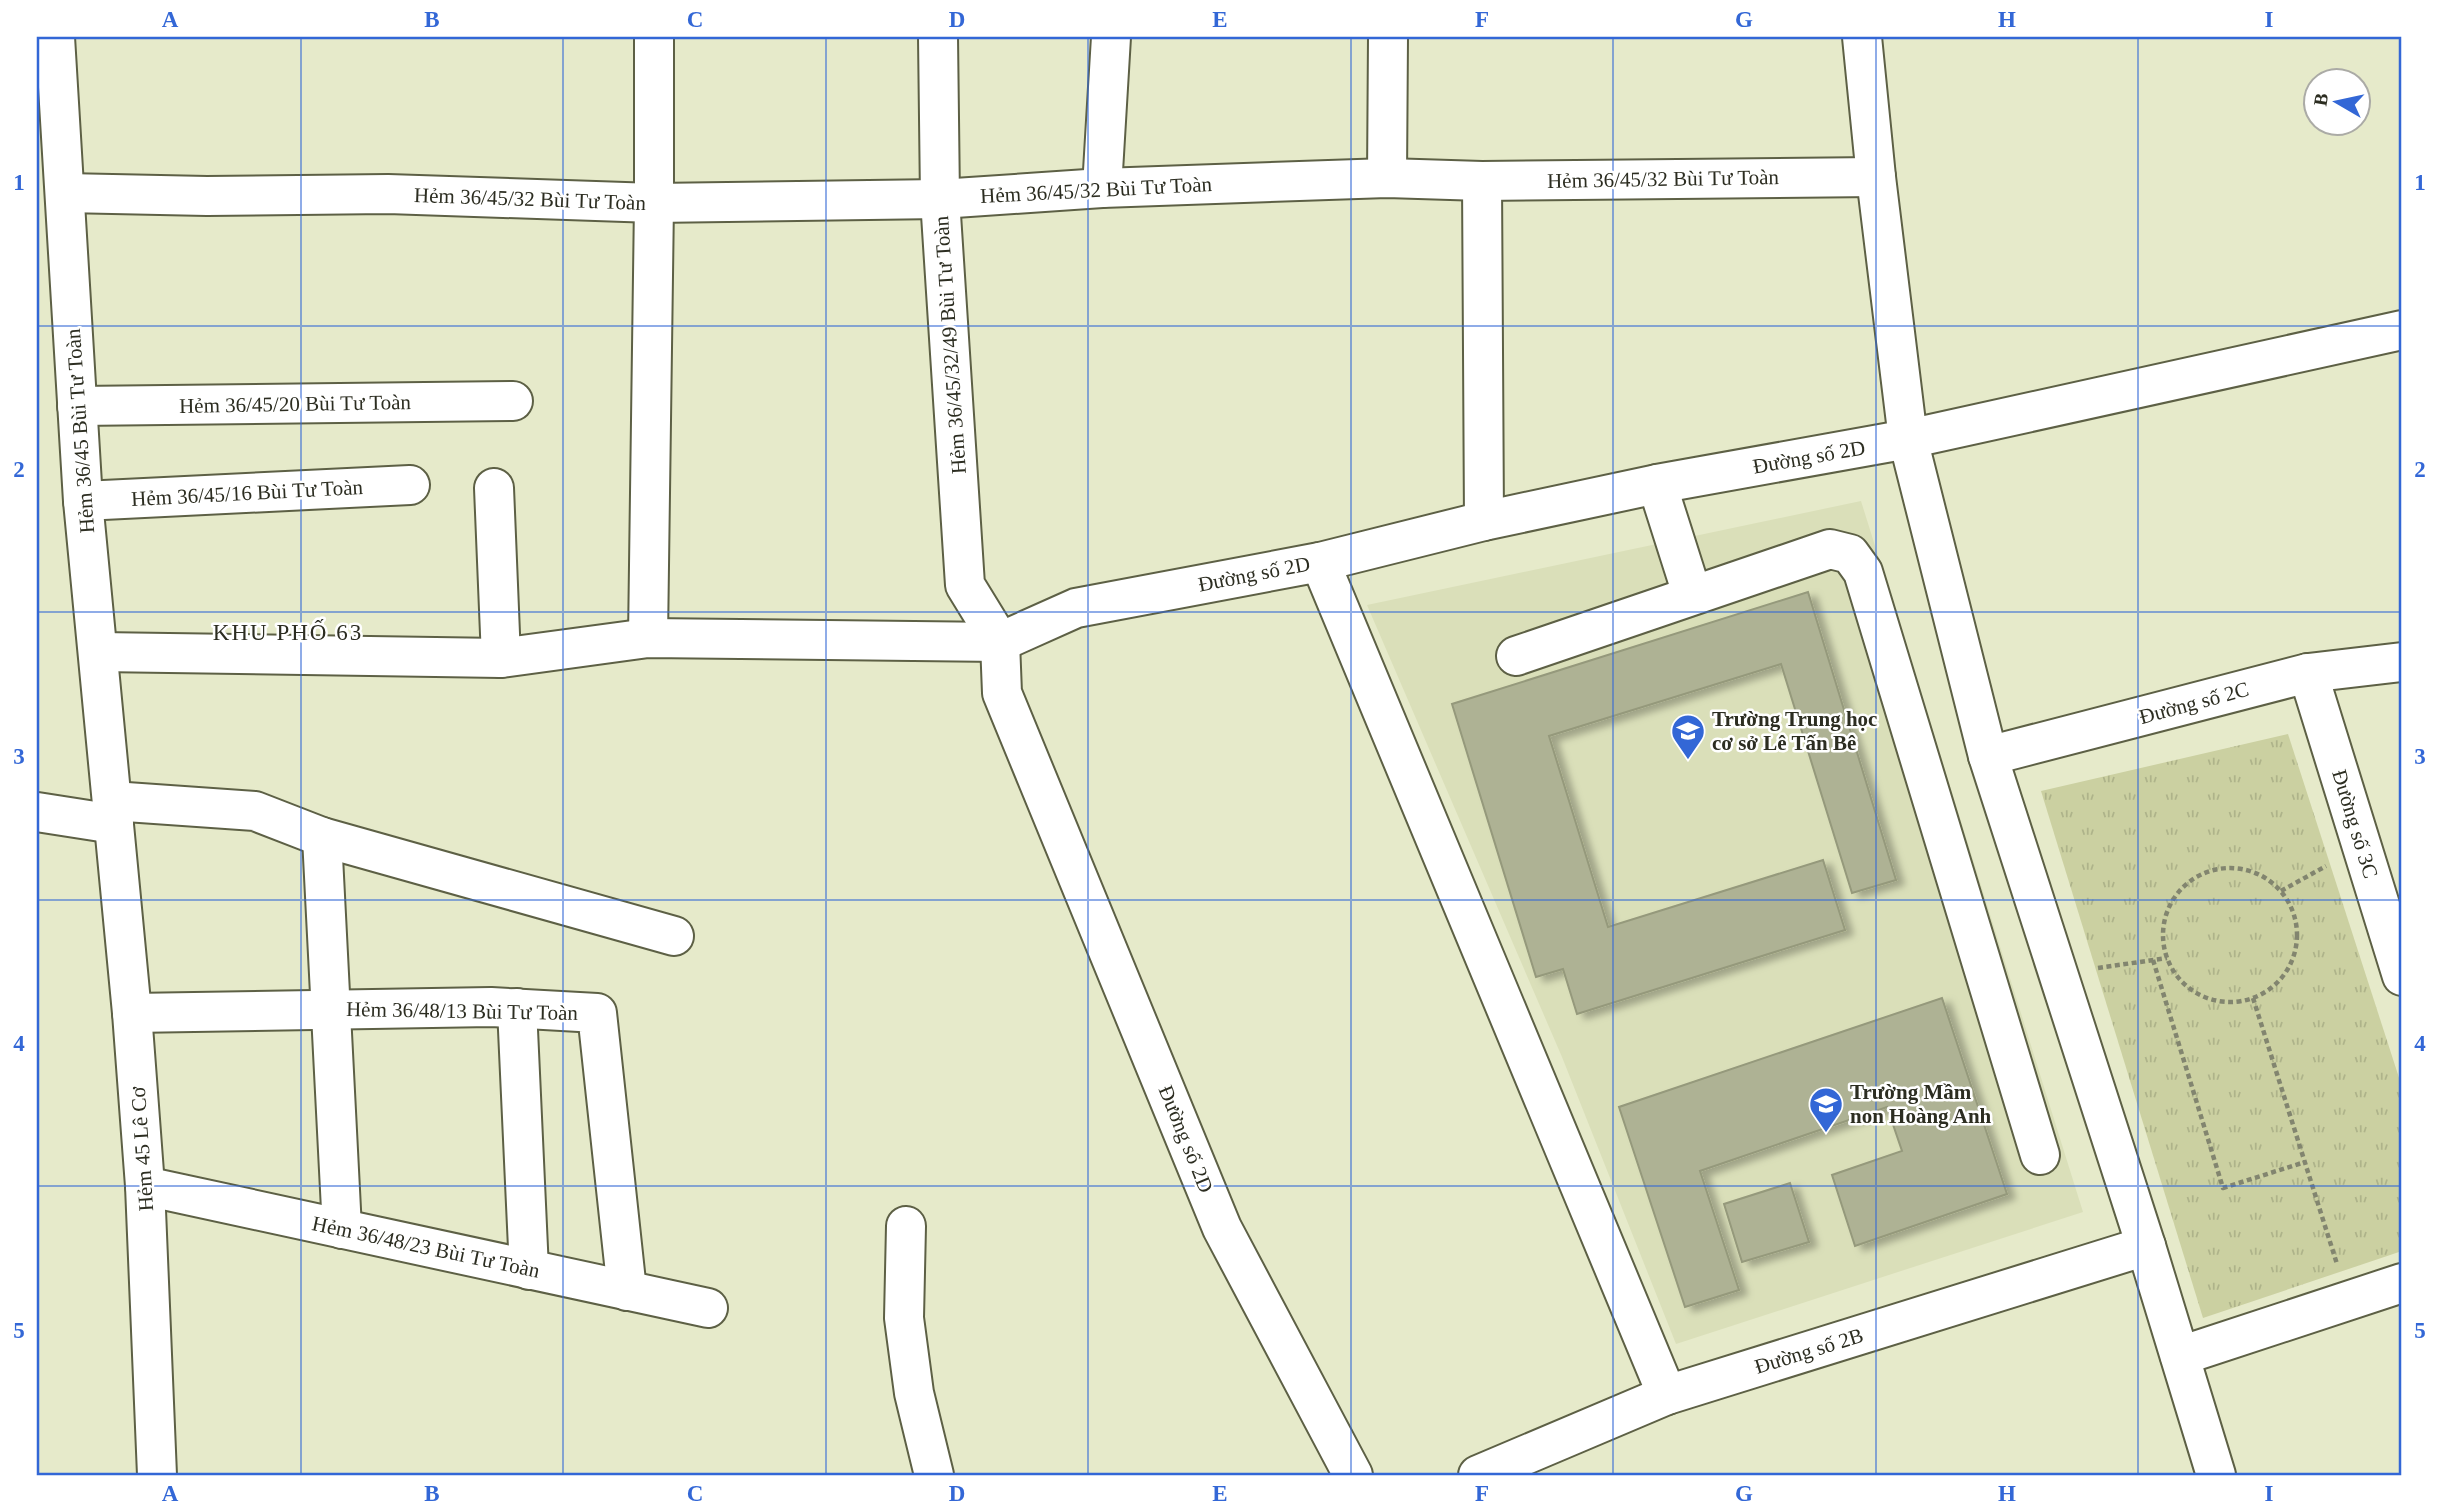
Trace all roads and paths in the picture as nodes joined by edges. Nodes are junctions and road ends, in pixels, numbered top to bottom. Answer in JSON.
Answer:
{"nodes":[{"id":1,"x":55,"y":37,"type":"edge"},
{"id":2,"x":654,"y":37,"type":"edge"},
{"id":3,"x":938,"y":37,"type":"edge"},
{"id":4,"x":1111,"y":37,"type":"edge"},
{"id":5,"x":1388,"y":37,"type":"edge"},
{"id":6,"x":1862,"y":37,"type":"edge"},
{"id":7,"x":1876,"y":177,"type":"junction"},
{"id":8,"x":1387,"y":178,"type":"junction"},
{"id":9,"x":1482,"y":181,"type":"junction"},
{"id":10,"x":1102,"y":188,"type":"junction"},
{"id":11,"x":65,"y":193,"type":"junction"},
{"id":12,"x":940,"y":199,"type":"junction"},
{"id":13,"x":654,"y":203,"type":"junction"},
{"id":14,"x":2402,"y":330,"type":"edge"},
{"id":15,"x":513,"y":401,"type":"dead end"},
{"id":16,"x":77,"y":406,"type":"junction"},
{"id":17,"x":1908,"y":439,"type":"junction"},
{"id":18,"x":1657,"y":484,"type":"junction"},
{"id":19,"x":410,"y":485,"type":"dead end"},
{"id":20,"x":494,"y":488,"type":"dead end"},
{"id":21,"x":83,"y":501,"type":"junction"},
{"id":22,"x":1484,"y":521,"type":"junction"},
{"id":23,"x":1320,"y":562,"type":"junction"},
{"id":24,"x":1692,"y":594,"type":"junction"},
{"id":25,"x":648,"y":638,"type":"junction"},
{"id":26,"x":1000,"y":642,"type":"junction"},
{"id":27,"x":99,"y":652,"type":"junction"},
{"id":28,"x":1516,"y":656,"type":"dead end"},
{"id":29,"x":501,"y":658,"type":"junction"},
{"id":30,"x":2402,"y":662,"type":"edge"},
{"id":31,"x":2308,"y":673,"type":"junction"},
{"id":32,"x":1988,"y":756,"type":"junction"},
{"id":33,"x":37,"y":812,"type":"edge"},
{"id":34,"x":113,"y":812,"type":"junction"},
{"id":35,"x":322,"y":837,"type":"junction"},
{"id":36,"x":2362,"y":847,"type":"junction"},
{"id":37,"x":2281,"y":891,"type":"junction"},
{"id":38,"x":674,"y":936,"type":"dead end"},
{"id":39,"x":2167,"y":958,"type":"junction"},
{"id":40,"x":2153,"y":960,"type":"junction"},
{"id":41,"x":2058,"y":973,"type":"junction"},
{"id":42,"x":2402,"y":976,"type":"edge"},
{"id":43,"x":2253,"y":998,"type":"junction"},
{"id":44,"x":517,"y":1009,"type":"junction"},
{"id":45,"x":330,"y":1010,"type":"junction"},
{"id":46,"x":132,"y":1013,"type":"junction"},
{"id":47,"x":2040,"y":1155,"type":"dead end"},
{"id":48,"x":2305,"y":1162,"type":"junction"},
{"id":49,"x":145,"y":1186,"type":"junction"},
{"id":50,"x":906,"y":1226,"type":"dead end"},
{"id":51,"x":342,"y":1229,"type":"junction"},
{"id":52,"x":2146,"y":1246,"type":"junction"},
{"id":53,"x":529,"y":1270,"type":"junction"},
{"id":54,"x":2402,"y":1283,"type":"edge"},
{"id":55,"x":627,"y":1291,"type":"junction"},
{"id":56,"x":2349,"y":1301,"type":"junction"},
{"id":57,"x":708,"y":1308,"type":"dead end"},
{"id":58,"x":2180,"y":1356,"type":"junction"},
{"id":59,"x":1667,"y":1395,"type":"junction"},
{"id":60,"x":157,"y":1475,"type":"edge"},
{"id":61,"x":934,"y":1475,"type":"edge"},
{"id":62,"x":1353,"y":1475,"type":"edge"},
{"id":63,"x":1478,"y":1475,"type":"edge"},
{"id":64,"x":2216,"y":1475,"type":"edge"}],
"edges":[{"from":1,"to":11,"type":"street","name":"Hẻm 36/45 Bùi Tư Toàn"},
{"from":2,"to":13,"type":"street"},
{"from":3,"to":12,"type":"street","name":"Hẻm 36/45/32/49 Bùi Tư Toàn"},
{"from":4,"to":10,"type":"street"},
{"from":5,"to":8,"type":"street"},
{"from":6,"to":7,"type":"street"},
{"from":7,"to":9,"type":"street","name":"Hẻm 36/45/32 Bùi Tư Toàn"},
{"from":7,"to":17,"type":"street"},
{"from":8,"to":9,"type":"street","name":"Hẻm 36/45/32 Bùi Tư Toàn"},
{"from":8,"to":10,"type":"street","name":"Hẻm 36/45/32 Bùi Tư Toàn"},
{"from":9,"to":22,"type":"street"},
{"from":10,"to":12,"type":"street","name":"Hẻm 36/45/32 Bùi Tư Toàn"},
{"from":11,"to":13,"type":"street","name":"Hẻm 36/45/32 Bùi Tư Toàn"},
{"from":11,"to":16,"type":"street","name":"Hẻm 36/45 Bùi Tư Toàn"},
{"from":12,"to":13,"type":"street","name":"Hẻm 36/45/32 Bùi Tư Toàn"},
{"from":12,"to":26,"type":"street","name":"Hẻm 36/45/32/49 Bùi Tư Toàn"},
{"from":13,"to":25,"type":"street"},
{"from":14,"to":17,"type":"street","name":"Đường số 2D"},
{"from":15,"to":16,"type":"street","name":"Hẻm 36/45/20 Bùi Tư Toàn"},
{"from":16,"to":21,"type":"street","name":"Hẻm 36/45 Bùi Tư Toàn"},
{"from":17,"to":18,"type":"street","name":"Đường số 2D"},
{"from":17,"to":32,"type":"street"},
{"from":18,"to":22,"type":"street","name":"Đường số 2D"},
{"from":18,"to":24,"type":"street"},
{"from":19,"to":21,"type":"street","name":"Hẻm 36/45/16 Bùi Tư Toàn"},
{"from":20,"to":29,"type":"street"},
{"from":21,"to":27,"type":"street","name":"Hẻm 36/45 Bùi Tư Toàn"},
{"from":22,"to":23,"type":"street","name":"Đường số 2D"},
{"from":23,"to":26,"type":"street","name":"Đường số 2D"},
{"from":23,"to":59,"type":"street"},
{"from":24,"to":28,"type":"street"},
{"from":24,"to":47,"type":"street"},
{"from":25,"to":26,"type":"street"},
{"from":25,"to":29,"type":"street"},
{"from":26,"to":62,"type":"street","name":"Đường số 2D"},
{"from":27,"to":29,"type":"street"},
{"from":27,"to":34,"type":"street","name":"Hẻm 36/45 Bùi Tư Toàn"},
{"from":30,"to":31,"type":"street","name":"Đường số 2C"},
{"from":31,"to":32,"type":"street","name":"Đường số 2C"},
{"from":31,"to":36,"type":"street","name":"Đường số 3C"},
{"from":32,"to":41,"type":"street"},
{"from":33,"to":34,"type":"street"},
{"from":34,"to":35,"type":"street"},
{"from":34,"to":46,"type":"street","name":"Hẻm 45 Lê Cơ"},
{"from":35,"to":38,"type":"street"},
{"from":35,"to":45,"type":"street"},
{"from":36,"to":37,"type":"path"},
{"from":36,"to":42,"type":"street","name":"Đường số 3C"},
{"from":37,"to":39,"type":"path"},
{"from":37,"to":43,"type":"path"},
{"from":39,"to":40,"type":"path"},
{"from":39,"to":43,"type":"path"},
{"from":40,"to":41,"type":"path"},
{"from":40,"to":48,"type":"path"},
{"from":41,"to":52,"type":"street"},
{"from":43,"to":48,"type":"path"},
{"from":44,"to":45,"type":"street","name":"Hẻm 36/48/13 Bùi Tư Toàn"},
{"from":44,"to":53,"type":"street"},
{"from":44,"to":55,"type":"street","name":"Hẻm 36/48/13 Bùi Tư Toàn"},
{"from":45,"to":46,"type":"street","name":"Hẻm 36/48/13 Bùi Tư Toàn"},
{"from":45,"to":51,"type":"street"},
{"from":46,"to":49,"type":"street","name":"Hẻm 45 Lê Cơ"},
{"from":48,"to":56,"type":"path"},
{"from":49,"to":51,"type":"street","name":"Hẻm 36/48/23 Bùi Tư Toàn"},
{"from":49,"to":60,"type":"street","name":"Hẻm 45 Lê Cơ"},
{"from":50,"to":61,"type":"street"},
{"from":51,"to":53,"type":"street","name":"Hẻm 36/48/23 Bùi Tư Toàn"},
{"from":52,"to":58,"type":"street"},
{"from":52,"to":59,"type":"street","name":"Đường số 2B"},
{"from":53,"to":55,"type":"street","name":"Hẻm 36/48/23 Bùi Tư Toàn"},
{"from":54,"to":56,"type":"street"},
{"from":55,"to":57,"type":"street","name":"Hẻm 36/48/23 Bùi Tư Toàn"},
{"from":56,"to":58,"type":"street"},
{"from":58,"to":64,"type":"street"},
{"from":59,"to":63,"type":"street","name":"Đường số 2B"}]}
